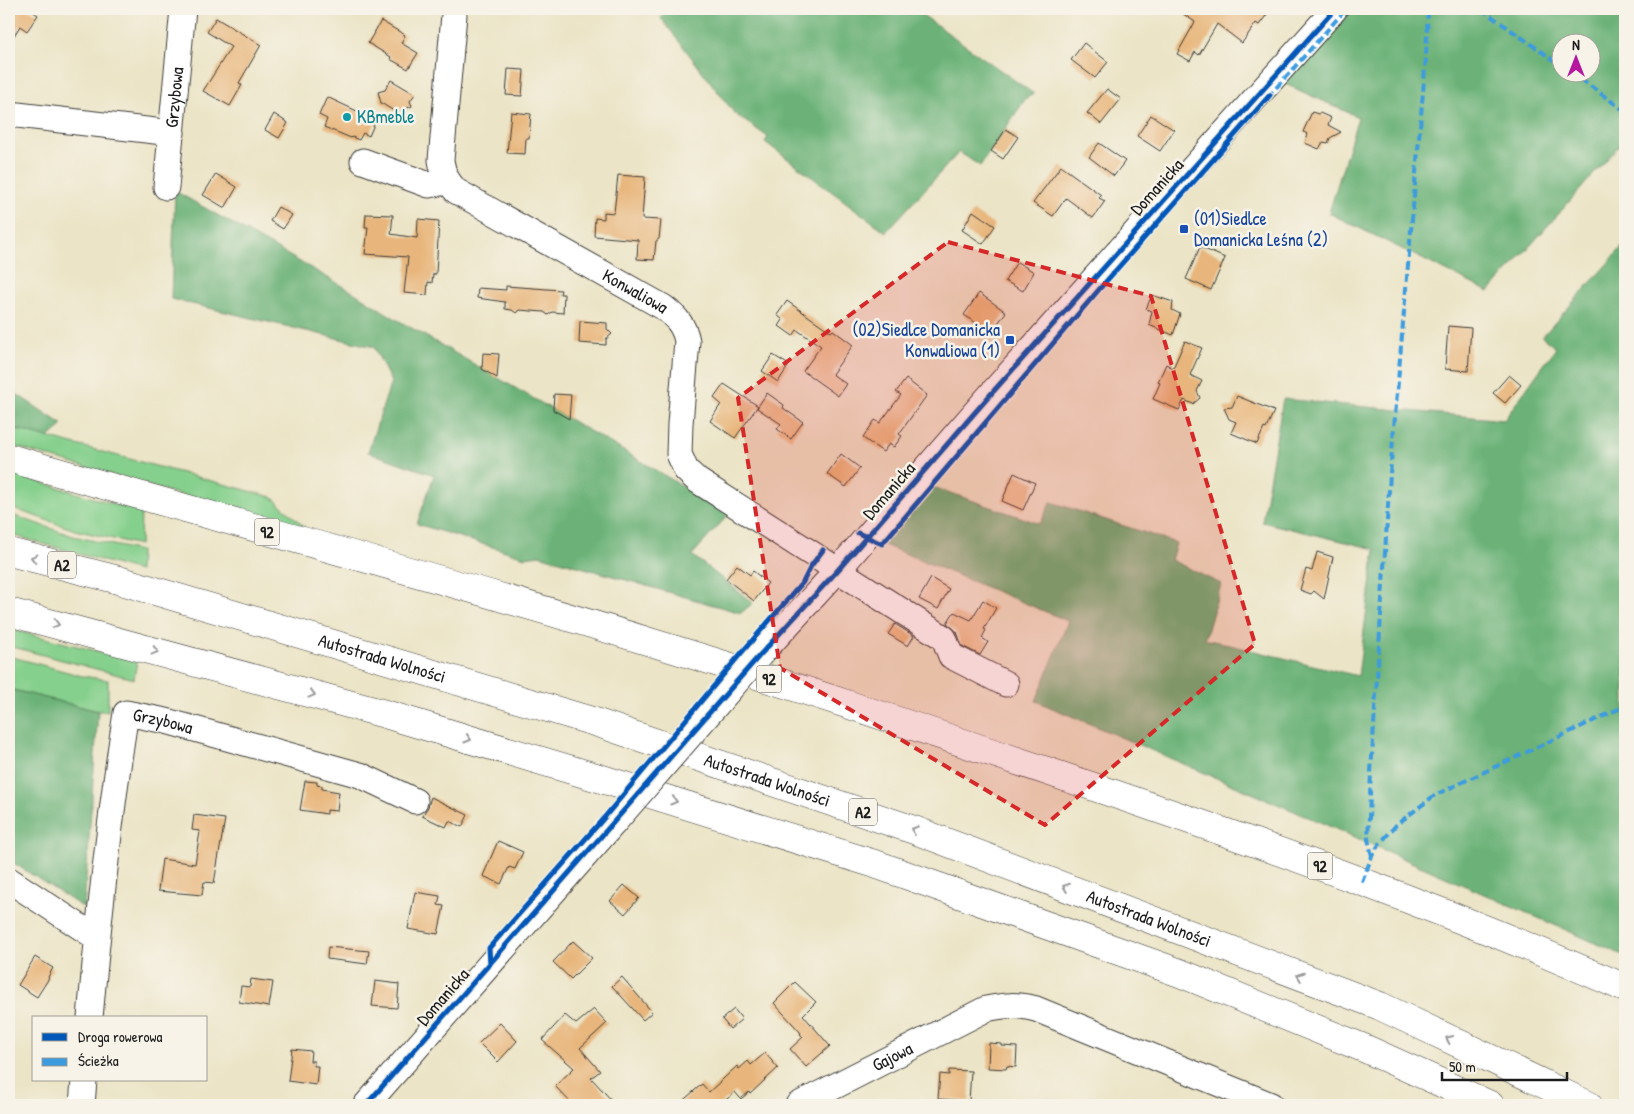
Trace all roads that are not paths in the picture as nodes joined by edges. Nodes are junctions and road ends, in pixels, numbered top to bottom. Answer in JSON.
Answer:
{"nodes":[{"id":1,"x":183,"y":9,"type":"edge"},
{"id":2,"x":1335,"y":9,"type":"edge"},
{"id":3,"x":454,"y":15,"type":"dead end"},
{"id":4,"x":9,"y":114,"type":"edge"},
{"id":5,"x":172,"y":133,"type":"junction"},
{"id":6,"x":363,"y":161,"type":"dead end"},
{"id":7,"x":447,"y":182,"type":"junction"},
{"id":8,"x":166,"y":187,"type":"dead end"},
{"id":9,"x":9,"y":458,"type":"edge"},
{"id":10,"x":9,"y":552,"type":"edge"},
{"id":11,"x":837,"y":571,"type":"junction"},
{"id":12,"x":9,"y":612,"type":"edge"},
{"id":13,"x":1006,"y":684,"type":"dead end"},
{"id":14,"x":415,"y":801,"type":"dead end"},
{"id":15,"x":9,"y":880,"type":"edge"},
{"id":16,"x":97,"y":938,"type":"junction"},
{"id":17,"x":1625,"y":988,"type":"edge"},
{"id":18,"x":90,"y":1016,"type":"edge"},
{"id":19,"x":84,"y":1082,"type":"edge"},
{"id":20,"x":82,"y":1105,"type":"edge"},
{"id":21,"x":366,"y":1105,"type":"edge"},
{"id":22,"x":798,"y":1105,"type":"edge"},
{"id":23,"x":1271,"y":1105,"type":"edge"},
{"id":24,"x":1490,"y":1105,"type":"edge"},
{"id":25,"x":1588,"y":1105,"type":"edge"}],
"edges":[{"from":1,"to":5,"type":"street","name":"Grzybowa"},
{"from":2,"to":11,"type":"street","name":"Domanicka"},
{"from":3,"to":7,"type":"street"},
{"from":4,"to":5,"type":"street"},
{"from":5,"to":8,"type":"street","name":"Grzybowa"},
{"from":6,"to":7,"type":"street"},
{"from":7,"to":11,"type":"street","name":"Konwaliowa"},
{"from":9,"to":17,"type":"main road","number":"92"},
{"from":25,"to":10,"type":"main road","name":"Autostrada Wolności","number":"A2","one_way":true},
{"from":11,"to":13,"type":"street","name":"Konwaliowa"},
{"from":11,"to":21,"type":"street","name":"Domanicka","bridge":true},
{"from":12,"to":24,"type":"main road","one_way":true},
{"from":14,"to":16,"type":"street","name":"Grzybowa"},
{"from":15,"to":16,"type":"street"},
{"from":16,"to":18,"type":"street","name":"Grzybowa"},
{"from":19,"to":20,"type":"street"},
{"from":22,"to":23,"type":"street","name":"Gajowa"}]}
